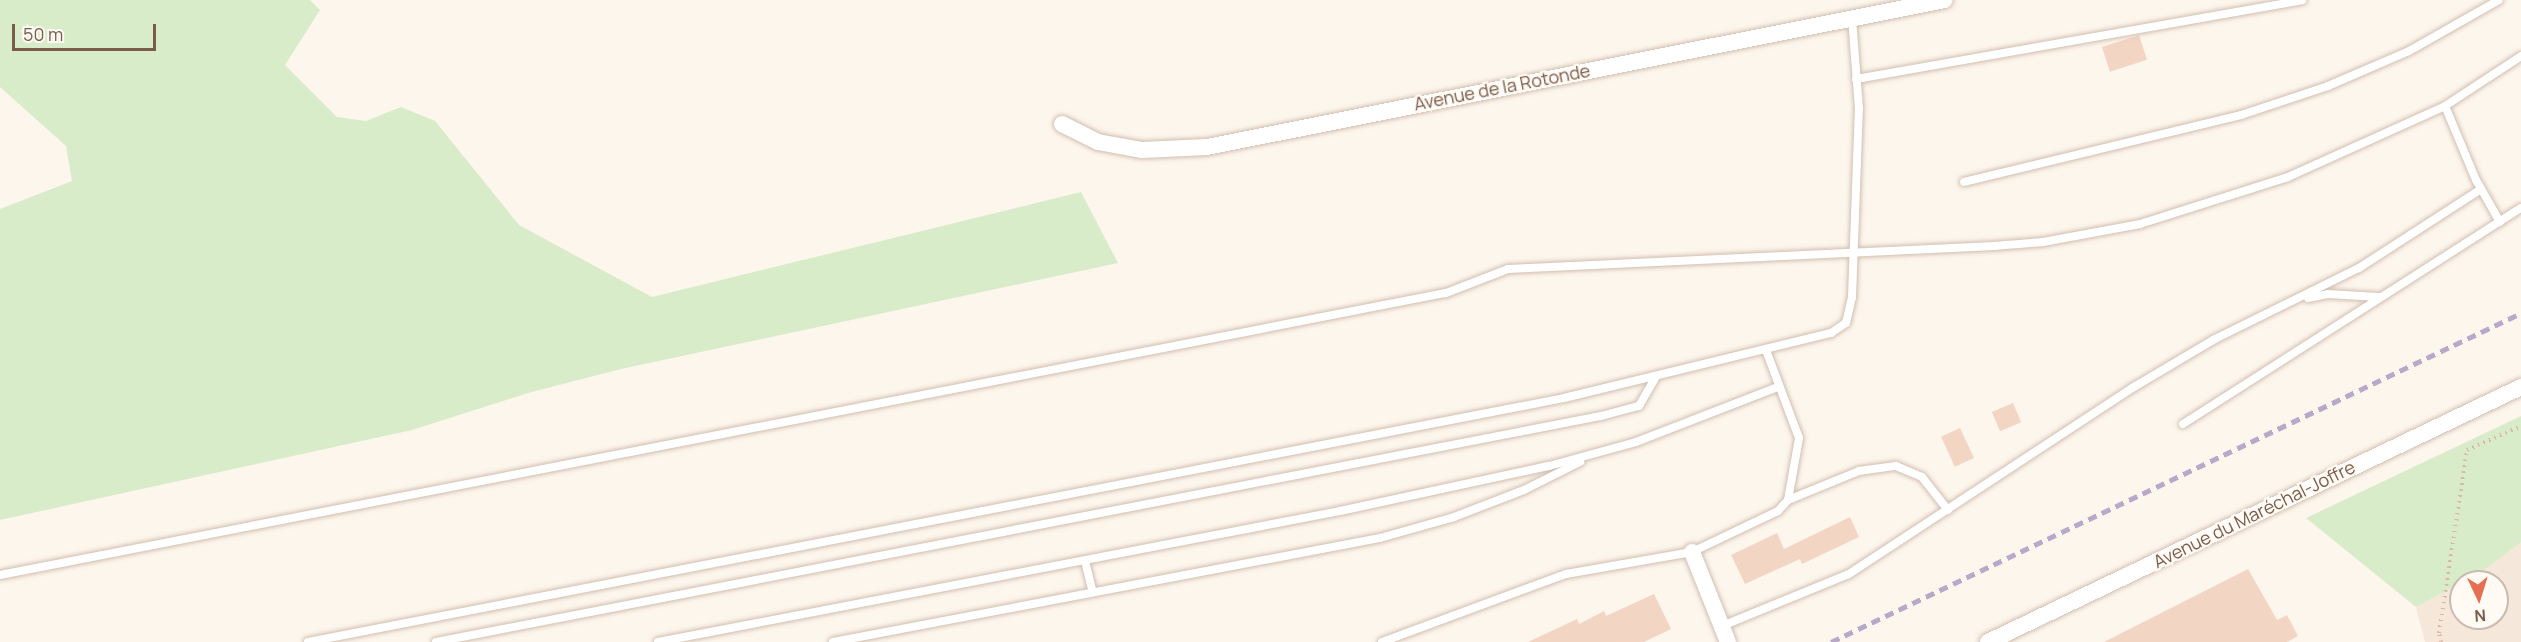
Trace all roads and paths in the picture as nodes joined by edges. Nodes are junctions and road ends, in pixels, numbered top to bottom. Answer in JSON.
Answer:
{"nodes":[{"id":1,"x":1945,"y":0,"type":"edge"},
{"id":2,"x":2302,"y":0,"type":"edge"},
{"id":3,"x":2499,"y":0,"type":"edge"},
{"id":4,"x":1852,"y":17,"type":"junction"},
{"id":5,"x":2521,"y":56,"type":"edge"},
{"id":6,"x":1856,"y":79,"type":"junction"},
{"id":7,"x":2445,"y":106,"type":"junction"},
{"id":8,"x":1062,"y":124,"type":"dead end"},
{"id":9,"x":1964,"y":182,"type":"dead end"},
{"id":10,"x":2481,"y":189,"type":"junction"},
{"id":11,"x":2521,"y":208,"type":"edge"},
{"id":12,"x":2500,"y":222,"type":"junction"},
{"id":13,"x":1854,"y":253,"type":"junction"},
{"id":14,"x":2379,"y":297,"type":"junction"},
{"id":15,"x":2293,"y":302,"type":"junction"},
{"id":16,"x":1766,"y":350,"type":"junction"},
{"id":17,"x":1656,"y":377,"type":"junction"},
{"id":18,"x":1778,"y":387,"type":"junction"},
{"id":19,"x":2521,"y":387,"type":"edge"},
{"id":20,"x":2182,"y":424,"type":"dead end"},
{"id":21,"x":2521,"y":426,"type":"edge"},
{"id":22,"x":1596,"y":454,"type":"junction"},
{"id":23,"x":1788,"y":500,"type":"junction"},
{"id":24,"x":1948,"y":510,"type":"junction"},
{"id":25,"x":1692,"y":552,"type":"junction"},
{"id":26,"x":1085,"y":561,"type":"junction"},
{"id":27,"x":0,"y":574,"type":"edge"},
{"id":28,"x":1094,"y":592,"type":"junction"},
{"id":29,"x":1722,"y":626,"type":"junction"},
{"id":30,"x":308,"y":642,"type":"edge"},
{"id":31,"x":436,"y":642,"type":"edge"},
{"id":32,"x":658,"y":642,"type":"edge"},
{"id":33,"x":832,"y":642,"type":"edge"},
{"id":34,"x":1382,"y":642,"type":"edge"},
{"id":35,"x":1728,"y":642,"type":"edge"},
{"id":36,"x":1988,"y":642,"type":"edge"},
{"id":37,"x":2441,"y":642,"type":"edge"}],
"edges":[{"from":1,"to":4,"type":"street","name":"Avenue de la Rotonde"},
{"from":2,"to":6,"type":"lane"},
{"from":3,"to":9,"type":"lane"},
{"from":4,"to":6,"type":"lane"},
{"from":4,"to":8,"type":"street","name":"Avenue de la Rotonde"},
{"from":5,"to":7,"type":"lane"},
{"from":6,"to":13,"type":"lane"},
{"from":7,"to":10,"type":"lane"},
{"from":7,"to":13,"type":"lane"},
{"from":10,"to":12,"type":"lane"},
{"from":10,"to":15,"type":"lane"},
{"from":11,"to":12,"type":"lane"},
{"from":12,"to":14,"type":"lane"},
{"from":13,"to":16,"type":"lane"},
{"from":13,"to":27,"type":"lane"},
{"from":14,"to":15,"type":"lane"},
{"from":14,"to":20,"type":"lane"},
{"from":15,"to":24,"type":"lane"},
{"from":16,"to":17,"type":"lane"},
{"from":16,"to":18,"type":"lane"},
{"from":17,"to":30,"type":"lane"},
{"from":17,"to":31,"type":"lane"},
{"from":18,"to":22,"type":"lane"},
{"from":18,"to":23,"type":"lane"},
{"from":19,"to":36,"type":"street","name":"Avenue du Maréchal-Joffre"},
{"from":21,"to":37,"type":"path"},
{"from":22,"to":26,"type":"lane"},
{"from":22,"to":28,"type":"lane"},
{"from":23,"to":24,"type":"lane"},
{"from":23,"to":25,"type":"lane"},
{"from":24,"to":29,"type":"lane"},
{"from":25,"to":29,"type":"street"},
{"from":25,"to":34,"type":"lane"},
{"from":26,"to":28,"type":"lane"},
{"from":26,"to":32,"type":"lane"},
{"from":28,"to":33,"type":"lane"},
{"from":29,"to":35,"type":"street"}]}
